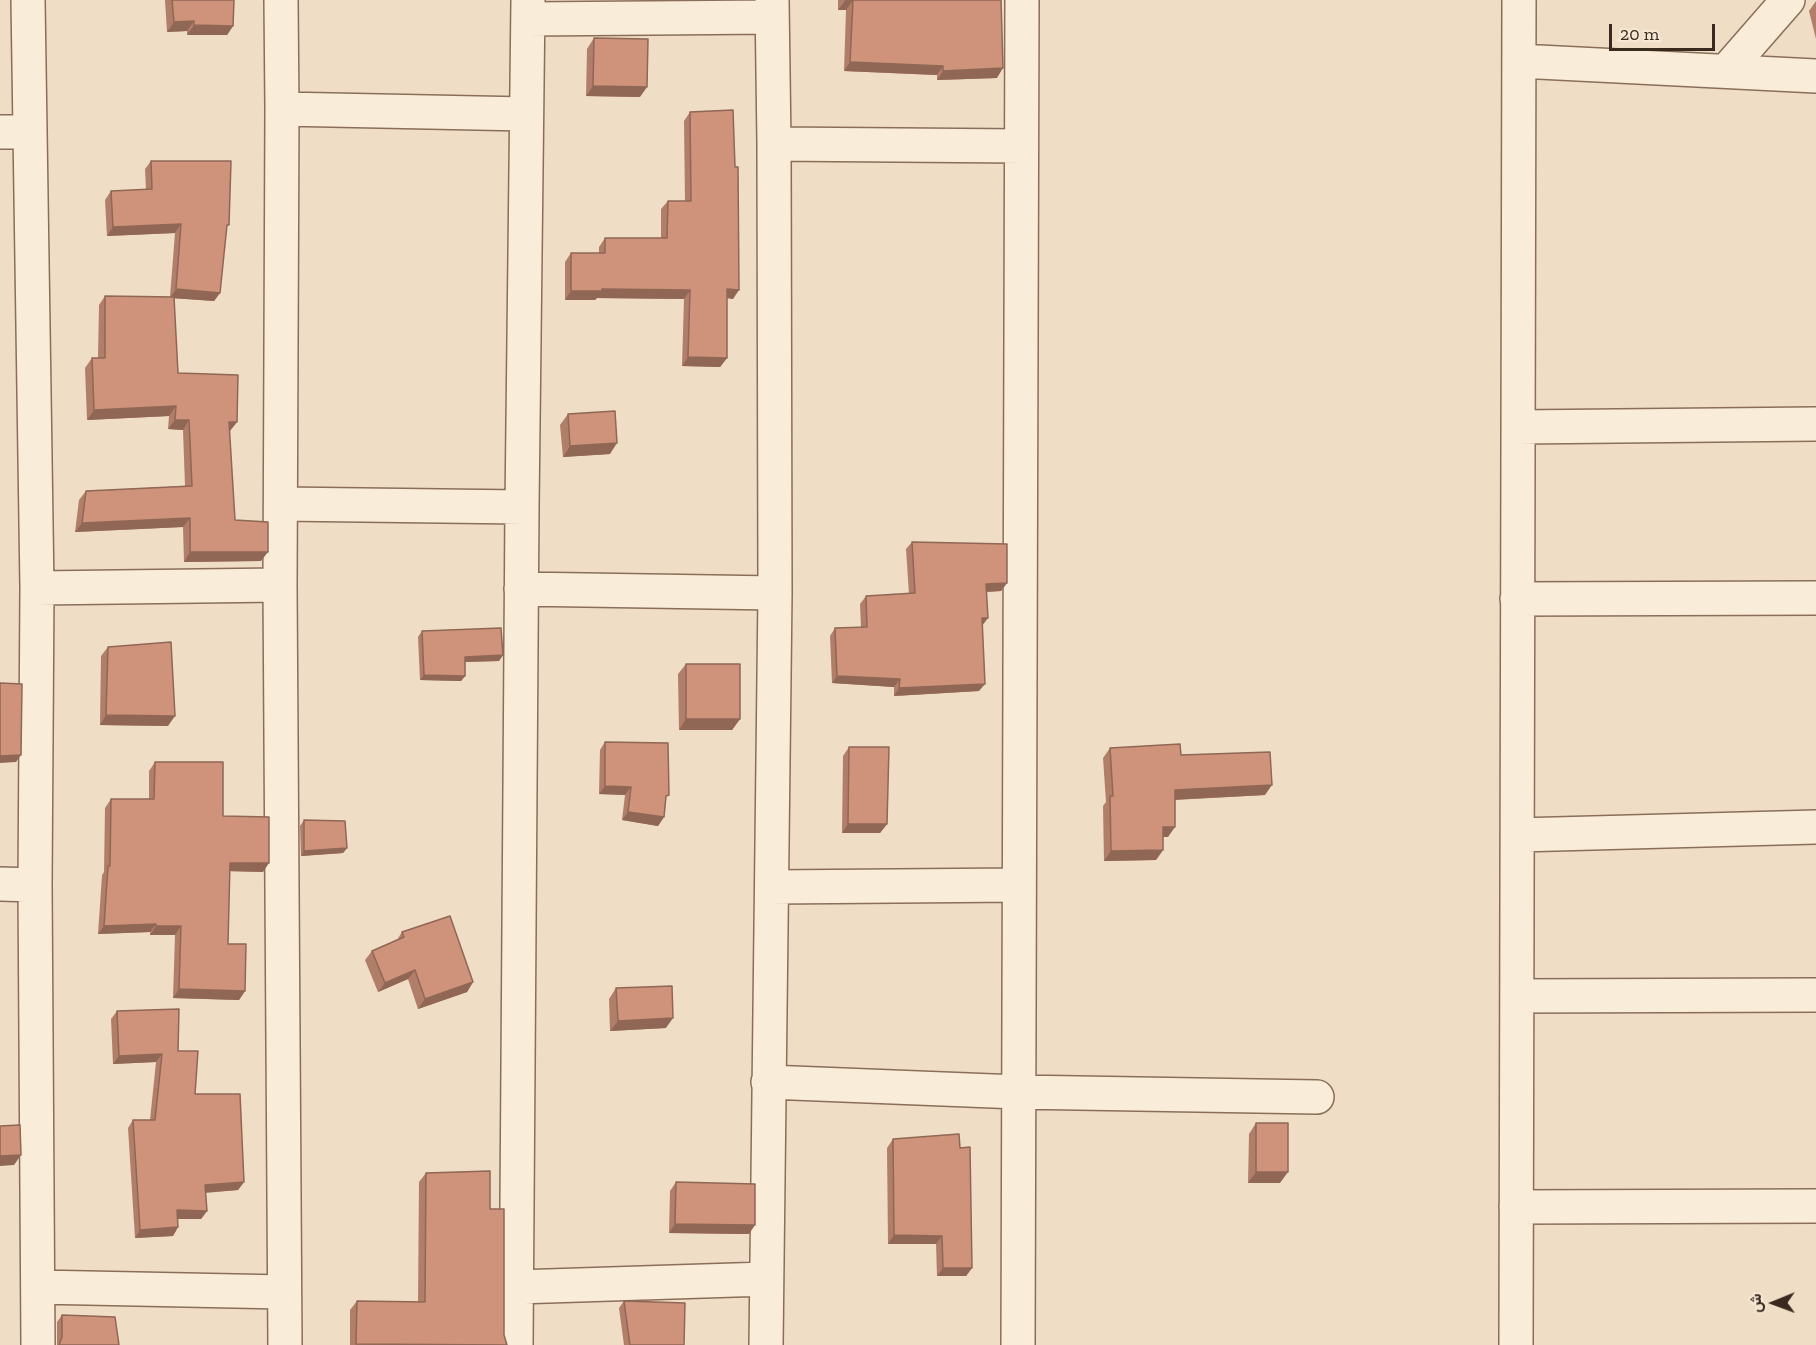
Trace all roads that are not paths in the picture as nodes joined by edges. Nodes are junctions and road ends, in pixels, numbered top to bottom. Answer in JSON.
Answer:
{"nodes":[{"id":1,"x":28,"y":0,"type":"edge"},
{"id":2,"x":281,"y":0,"type":"edge"},
{"id":3,"x":1022,"y":0,"type":"edge"},
{"id":4,"x":1519,"y":0,"type":"edge"},
{"id":5,"x":1788,"y":0,"type":"edge"},
{"id":6,"x":772,"y":8,"type":"edge"},
{"id":7,"x":528,"y":10,"type":"edge"},
{"id":8,"x":1519,"y":61,"type":"junction"},
{"id":9,"x":1726,"y":71,"type":"junction"},
{"id":10,"x":1816,"y":76,"type":"edge"},
{"id":11,"x":282,"y":109,"type":"junction"},
{"id":12,"x":526,"y":114,"type":"junction"},
{"id":13,"x":14,"y":132,"type":"edge"},
{"id":14,"x":774,"y":144,"type":"junction"},
{"id":15,"x":1021,"y":146,"type":"junction"},
{"id":16,"x":1816,"y":424,"type":"edge"},
{"id":17,"x":1518,"y":427,"type":"junction"},
{"id":18,"x":280,"y":504,"type":"junction"},
{"id":19,"x":522,"y":507,"type":"junction"},
{"id":20,"x":280,"y":585,"type":"junction"},
{"id":21,"x":37,"y":588,"type":"junction"},
{"id":22,"x":521,"y":589,"type":"junction"},
{"id":23,"x":775,"y":593,"type":"junction"},
{"id":24,"x":1816,"y":598,"type":"edge"},
{"id":25,"x":1517,"y":599,"type":"junction"},
{"id":26,"x":1816,"y":827,"type":"edge"},
{"id":27,"x":1518,"y":835,"type":"junction"},
{"id":28,"x":0,"y":884,"type":"edge"},
{"id":29,"x":35,"y":885,"type":"junction"},
{"id":30,"x":1019,"y":885,"type":"junction"},
{"id":31,"x":772,"y":887,"type":"junction"},
{"id":32,"x":1816,"y":995,"type":"edge"},
{"id":33,"x":1517,"y":996,"type":"junction"},
{"id":34,"x":768,"y":1082,"type":"junction"},
{"id":35,"x":1018,"y":1092,"type":"junction"},
{"id":36,"x":1317,"y":1097,"type":"dead end"},
{"id":37,"x":1816,"y":1206,"type":"edge"},
{"id":38,"x":1516,"y":1207,"type":"junction"},
{"id":39,"x":766,"y":1279,"type":"junction"},
{"id":40,"x":38,"y":1287,"type":"junction"},
{"id":41,"x":517,"y":1287,"type":"junction"},
{"id":42,"x":284,"y":1292,"type":"junction"},
{"id":43,"x":38,"y":1345,"type":"edge"},
{"id":44,"x":285,"y":1345,"type":"edge"},
{"id":45,"x":516,"y":1345,"type":"edge"},
{"id":46,"x":766,"y":1345,"type":"edge"},
{"id":47,"x":1018,"y":1345,"type":"edge"},
{"id":48,"x":1516,"y":1345,"type":"edge"}],
"edges":[{"from":1,"to":13,"type":"street"},
{"from":2,"to":11,"type":"street"},
{"from":3,"to":15,"type":"street"},
{"from":4,"to":8,"type":"street"},
{"from":5,"to":9,"type":"street"},
{"from":6,"to":7,"type":"street"},
{"from":6,"to":14,"type":"street"},
{"from":7,"to":12,"type":"street"},
{"from":8,"to":9,"type":"street"},
{"from":8,"to":17,"type":"street"},
{"from":9,"to":10,"type":"street"},
{"from":11,"to":12,"type":"street"},
{"from":11,"to":18,"type":"street"},
{"from":12,"to":19,"type":"street"},
{"from":13,"to":21,"type":"street"},
{"from":14,"to":15,"type":"street"},
{"from":14,"to":23,"type":"street"},
{"from":15,"to":30,"type":"street"},
{"from":16,"to":17,"type":"street"},
{"from":17,"to":25,"type":"street"},
{"from":18,"to":19,"type":"street"},
{"from":18,"to":20,"type":"street"},
{"from":19,"to":22,"type":"street"},
{"from":20,"to":21,"type":"street"},
{"from":20,"to":42,"type":"street"},
{"from":21,"to":29,"type":"street"},
{"from":22,"to":23,"type":"street"},
{"from":22,"to":41,"type":"street"},
{"from":23,"to":31,"type":"street"},
{"from":24,"to":25,"type":"street"},
{"from":25,"to":27,"type":"street"},
{"from":26,"to":27,"type":"street"},
{"from":27,"to":33,"type":"street"},
{"from":28,"to":29,"type":"street"},
{"from":29,"to":40,"type":"street"},
{"from":30,"to":31,"type":"street"},
{"from":30,"to":35,"type":"street"},
{"from":31,"to":34,"type":"street"},
{"from":32,"to":33,"type":"street"},
{"from":33,"to":38,"type":"street"},
{"from":34,"to":35,"type":"street"},
{"from":34,"to":39,"type":"street"},
{"from":35,"to":36,"type":"street"},
{"from":35,"to":47,"type":"street"},
{"from":37,"to":38,"type":"street"},
{"from":38,"to":48,"type":"street"},
{"from":39,"to":41,"type":"street"},
{"from":39,"to":46,"type":"street"},
{"from":40,"to":42,"type":"street"},
{"from":40,"to":43,"type":"street"},
{"from":41,"to":45,"type":"street"},
{"from":42,"to":44,"type":"street"}]}
